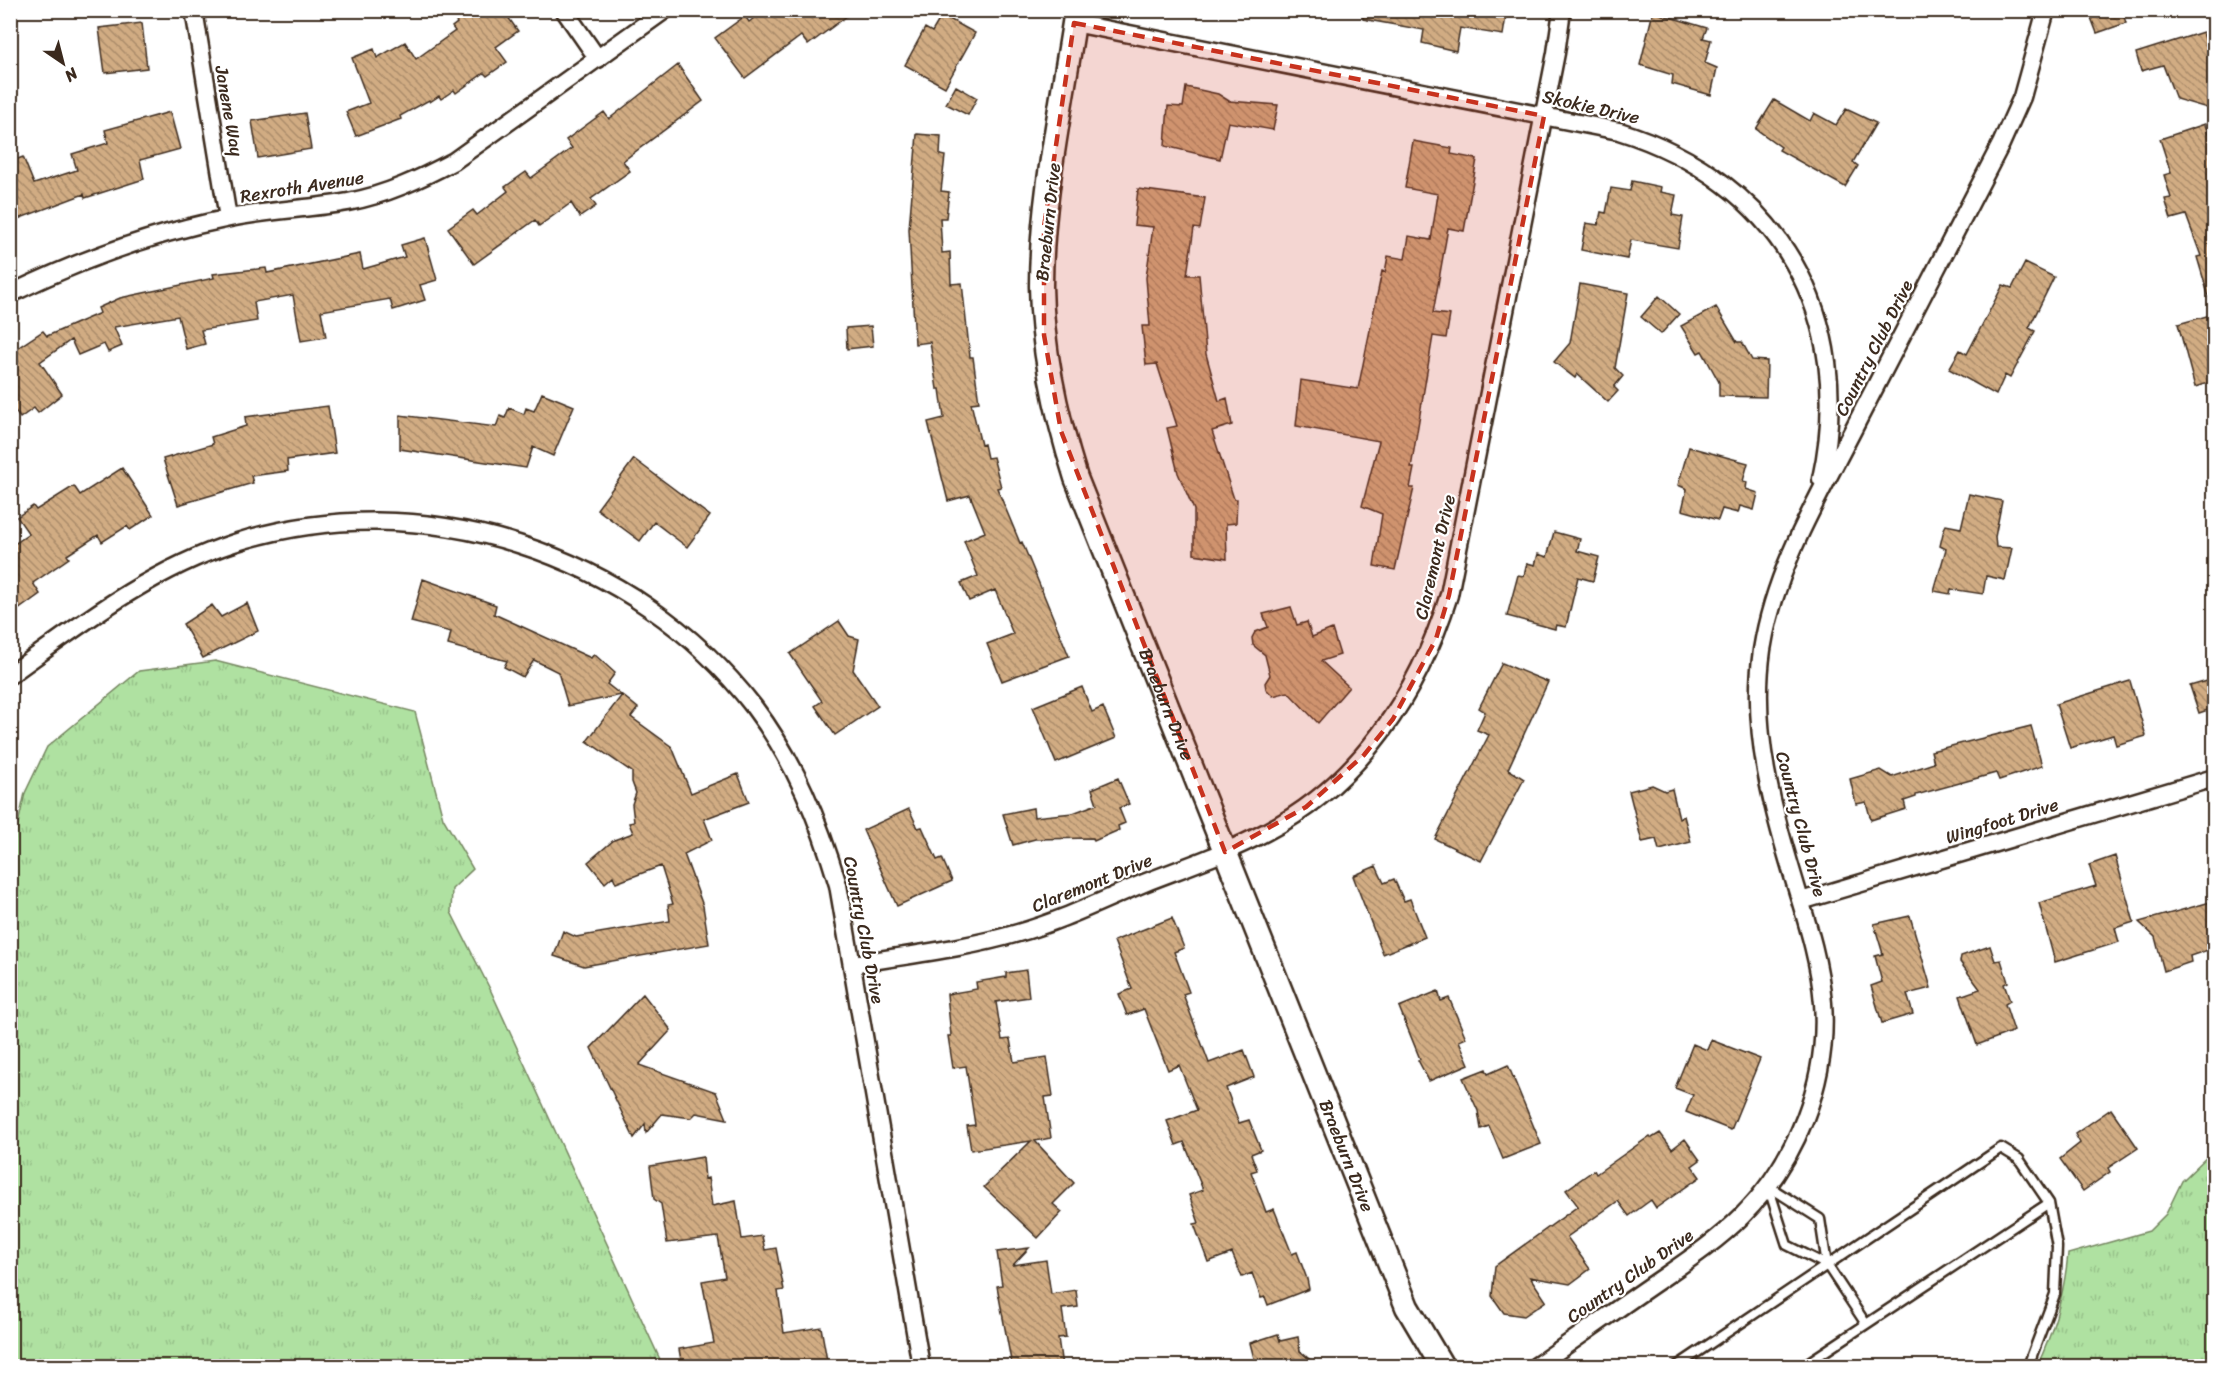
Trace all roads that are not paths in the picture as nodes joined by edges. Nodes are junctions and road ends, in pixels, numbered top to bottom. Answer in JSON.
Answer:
{"nodes":[{"id":1,"x":194,"y":10,"type":"edge"},
{"id":2,"x":564,"y":10,"type":"edge"},
{"id":3,"x":665,"y":10,"type":"edge"},
{"id":4,"x":1562,"y":10,"type":"edge"},
{"id":5,"x":2046,"y":10,"type":"edge"},
{"id":6,"x":1075,"y":17,"type":"edge"},
{"id":7,"x":598,"y":59,"type":"junction"},
{"id":8,"x":1544,"y":116,"type":"junction"},
{"id":9,"x":228,"y":218,"type":"junction"},
{"id":10,"x":10,"y":294,"type":"edge"},
{"id":11,"x":1807,"y":519,"type":"junction"},
{"id":12,"x":10,"y":675,"type":"edge"},
{"id":13,"x":2214,"y":778,"type":"edge"},
{"id":14,"x":1225,"y":852,"type":"junction"},
{"id":15,"x":1800,"y":901,"type":"junction"},
{"id":16,"x":853,"y":964,"type":"junction"},
{"id":17,"x":1768,"y":1186,"type":"junction"},
{"id":18,"x":2049,"y":1203,"type":"junction"},
{"id":19,"x":1827,"y":1265,"type":"junction"},
{"id":20,"x":1866,"y":1324,"type":"junction"},
{"id":21,"x":921,"y":1366,"type":"edge"},
{"id":22,"x":1442,"y":1366,"type":"edge"},
{"id":23,"x":1536,"y":1366,"type":"edge"},
{"id":24,"x":1677,"y":1366,"type":"edge"},
{"id":25,"x":1803,"y":1366,"type":"edge"},
{"id":26,"x":2028,"y":1366,"type":"edge"}],
"edges":[{"from":1,"to":9,"type":"street","name":"Janene Way"},
{"from":2,"to":7,"type":"street"},
{"from":3,"to":7,"type":"street","name":"Rexroth Avenue"},
{"from":4,"to":8,"type":"street","name":"Claremont Drive"},
{"from":5,"to":11,"type":"street","name":"Country Club Drive"},
{"from":6,"to":8,"type":"street","name":"Skokie Drive"},
{"from":6,"to":14,"type":"street","name":"Braeburn Drive"},
{"from":7,"to":9,"type":"street","name":"Rexroth Avenue"},
{"from":8,"to":11,"type":"street","name":"Skokie Drive"},
{"from":8,"to":14,"type":"street","name":"Claremont Drive"},
{"from":9,"to":10,"type":"street","name":"Rexroth Avenue"},
{"from":11,"to":15,"type":"street","name":"Country Club Drive"},
{"from":12,"to":16,"type":"street","name":"Country Club Drive"},
{"from":13,"to":15,"type":"street","name":"Wingfoot Drive"},
{"from":14,"to":16,"type":"street","name":"Claremont Drive"},
{"from":14,"to":22,"type":"street","name":"Braeburn Drive"},
{"from":15,"to":17,"type":"street","name":"Country Club Drive"},
{"from":16,"to":21,"type":"street","name":"Country Club Drive"},
{"from":17,"to":19,"type":"lane"},
{"from":17,"to":19,"type":"lane"},
{"from":17,"to":23,"type":"street","name":"Country Club Drive"},
{"from":18,"to":19,"type":"lane"},
{"from":18,"to":20,"type":"lane"},
{"from":18,"to":26,"type":"lane"},
{"from":19,"to":20,"type":"lane"},
{"from":19,"to":24,"type":"lane"},
{"from":20,"to":25,"type":"lane"}]}
